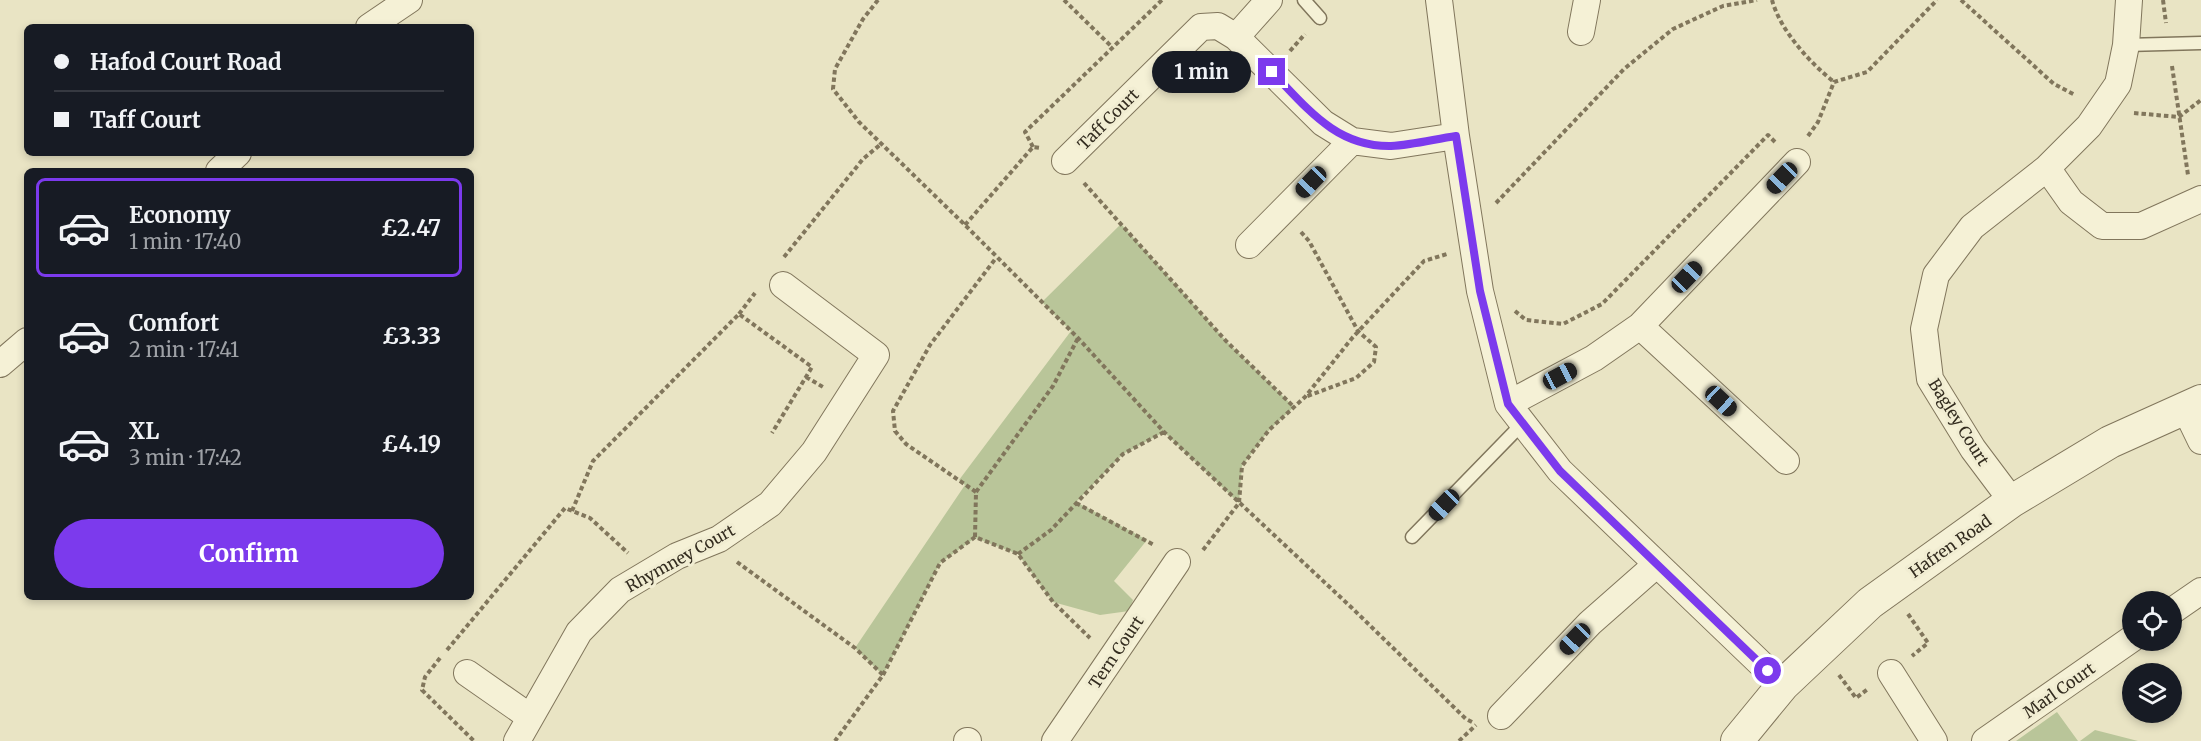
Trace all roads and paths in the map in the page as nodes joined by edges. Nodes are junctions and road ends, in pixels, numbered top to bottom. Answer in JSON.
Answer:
{"nodes":[{"id":1,"x":409,"y":0,"type":"edge"},
{"id":2,"x":879,"y":0,"type":"edge"},
{"id":3,"x":1064,"y":0,"type":"edge"},
{"id":4,"x":1162,"y":0,"type":"edge"},
{"id":5,"x":1269,"y":0,"type":"edge"},
{"id":6,"x":1304,"y":0,"type":"edge"},
{"id":7,"x":1439,"y":0,"type":"edge"},
{"id":8,"x":1587,"y":0,"type":"edge"},
{"id":9,"x":1757,"y":0,"type":"edge"},
{"id":10,"x":1772,"y":0,"type":"edge"},
{"id":11,"x":1961,"y":0,"type":"edge"},
{"id":12,"x":2128,"y":0,"type":"edge"},
{"id":13,"x":2163,"y":0,"type":"edge"},
{"id":14,"x":1320,"y":18,"type":"joint"},
{"id":15,"x":373,"y":24,"type":"edge"},
{"id":16,"x":1581,"y":32,"type":"dead end"},
{"id":17,"x":1236,"y":37,"type":"junction"},
{"id":18,"x":2201,"y":43,"type":"edge"},
{"id":19,"x":2168,"y":44,"type":"junction"},
{"id":20,"x":2126,"y":45,"type":"junction"},
{"id":21,"x":1112,"y":48,"type":"junction"},
{"id":22,"x":1272,"y":72,"type":"junction"},
{"id":23,"x":1834,"y":82,"type":"dead end"},
{"id":24,"x":2201,"y":100,"type":"edge"},
{"id":25,"x":2103,"y":107,"type":"junction"},
{"id":26,"x":2180,"y":117,"type":"junction"},
{"id":27,"x":1456,"y":136,"type":"junction"},
{"id":28,"x":1352,"y":141,"type":"junction"},
{"id":29,"x":882,"y":144,"type":"junction"},
{"id":30,"x":1033,"y":147,"type":"junction"},
{"id":31,"x":235,"y":156,"type":"edge"},
{"id":32,"x":1065,"y":161,"type":"junction"},
{"id":33,"x":1797,"y":162,"type":"dead end"},
{"id":34,"x":222,"y":168,"type":"edge"},
{"id":35,"x":2047,"y":168,"type":"junction"},
{"id":36,"x":2196,"y":200,"type":"edge"},
{"id":37,"x":1284,"y":210,"type":"junction"},
{"id":38,"x":1469,"y":218,"type":"junction"},
{"id":39,"x":965,"y":225,"type":"junction"},
{"id":40,"x":1249,"y":245,"type":"dead end"},
{"id":41,"x":996,"y":258,"type":"junction"},
{"id":42,"x":783,"y":259,"type":"dead end"},
{"id":43,"x":772,"y":286,"type":"joint"},
{"id":44,"x":739,"y":314,"type":"junction"},
{"id":45,"x":1640,"y":326,"type":"junction"},
{"id":46,"x":1078,"y":338,"type":"junction"},
{"id":47,"x":24,"y":344,"type":"edge"},
{"id":48,"x":0,"y":364,"type":"edge"},
{"id":49,"x":1305,"y":397,"type":"dead end"},
{"id":50,"x":2193,"y":405,"type":"edge"},
{"id":51,"x":1294,"y":407,"type":"dead end"},
{"id":52,"x":1516,"y":414,"type":"junction"},
{"id":53,"x":1164,"y":432,"type":"junction"},
{"id":54,"x":772,"y":433,"type":"dead end"},
{"id":55,"x":2201,"y":441,"type":"edge"},
{"id":56,"x":1786,"y":461,"type":"dead end"},
{"id":57,"x":976,"y":492,"type":"junction"},
{"id":58,"x":2012,"y":501,"type":"junction"},
{"id":59,"x":572,"y":511,"type":"junction"},
{"id":60,"x":975,"y":537,"type":"junction"},
{"id":61,"x":1412,"y":537,"type":"dead end"},
{"id":62,"x":719,"y":539,"type":"junction"},
{"id":63,"x":1018,"y":554,"type":"junction"},
{"id":64,"x":1177,"y":562,"type":"dead end"},
{"id":65,"x":1657,"y":564,"type":"junction"},
{"id":66,"x":645,"y":576,"type":"junction"},
{"id":67,"x":2201,"y":591,"type":"edge"},
{"id":68,"x":2182,"y":605,"type":"edge"},
{"id":69,"x":1904,"y":607,"type":"dead end"},
{"id":70,"x":2122,"y":646,"type":"edge"},
{"id":71,"x":1112,"y":659,"type":"junction"},
{"id":72,"x":1834,"y":668,"type":"dead end"},
{"id":73,"x":467,"y":673,"type":"dead end"},
{"id":74,"x":1891,"y":673,"type":"junction"},
{"id":75,"x":883,"y":675,"type":"junction"},
{"id":76,"x":1783,"y":685,"type":"junction"},
{"id":77,"x":530,"y":717,"type":"junction"},
{"id":78,"x":1494,"y":722,"type":"joint"},
{"id":79,"x":474,"y":741,"type":"edge"},
{"id":80,"x":517,"y":741,"type":"edge"},
{"id":81,"x":835,"y":741,"type":"edge"},
{"id":82,"x":1055,"y":741,"type":"edge"},
{"id":83,"x":1737,"y":741,"type":"edge"},
{"id":84,"x":1934,"y":741,"type":"edge"},
{"id":85,"x":1985,"y":741,"type":"edge"}],
"edges":[{"from":1,"to":15,"type":"street"},
{"from":2,"to":29,"type":"path"},
{"from":3,"to":21,"type":"path"},
{"from":4,"to":21,"type":"path"},
{"from":5,"to":17,"type":"street"},
{"from":6,"to":14,"type":"lane"},
{"from":7,"to":27,"type":"street"},
{"from":8,"to":16,"type":"street"},
{"from":9,"to":38,"type":"path"},
{"from":10,"to":23,"type":"path"},
{"from":11,"to":25,"type":"path"},
{"from":12,"to":20,"type":"street","name":"Bagley Court"},
{"from":13,"to":19,"type":"path"},
{"from":14,"to":22,"type":"path"},
{"from":17,"to":22,"type":"street","name":"Taff Court"},
{"from":17,"to":32,"type":"street","name":"Taff Court"},
{"from":18,"to":19,"type":"lane"},
{"from":19,"to":20,"type":"lane"},
{"from":19,"to":26,"type":"path"},
{"from":20,"to":25,"type":"street","name":"Bagley Court"},
{"from":21,"to":30,"type":"path"},
{"from":22,"to":28,"type":"street","name":"Taff Court"},
{"from":24,"to":26,"type":"path"},
{"from":25,"to":26,"type":"path"},
{"from":25,"to":35,"type":"street","name":"Bagley Court"},
{"from":26,"to":36,"type":"path"},
{"from":27,"to":28,"type":"street","name":"Taff Court"},
{"from":27,"to":38,"type":"street"},
{"from":28,"to":37,"type":"street"},
{"from":29,"to":39,"type":"path"},
{"from":29,"to":42,"type":"path"},
{"from":30,"to":32,"type":"path"},
{"from":30,"to":39,"type":"path"},
{"from":31,"to":34,"type":"street"},
{"from":32,"to":51,"type":"path"},
{"from":33,"to":45,"type":"street"},
{"from":35,"to":36,"type":"street"},
{"from":35,"to":58,"type":"street","name":"Bagley Court"},
{"from":37,"to":40,"type":"street"},
{"from":37,"to":49,"type":"path"},
{"from":38,"to":52,"type":"street"},
{"from":39,"to":41,"type":"path"},
{"from":41,"to":46,"type":"path"},
{"from":41,"to":57,"type":"path"},
{"from":43,"to":44,"type":"path"},
{"from":43,"to":62,"type":"street","name":"Rhymney Court"},
{"from":44,"to":54,"type":"path"},
{"from":44,"to":59,"type":"path"},
{"from":45,"to":52,"type":"street"},
{"from":45,"to":56,"type":"street"},
{"from":46,"to":53,"type":"path"},
{"from":46,"to":57,"type":"path"},
{"from":47,"to":48,"type":"street"},
{"from":50,"to":55,"type":"street"},
{"from":50,"to":58,"type":"street","name":"Hafren Road"},
{"from":52,"to":61,"type":"lane"},
{"from":52,"to":65,"type":"street"},
{"from":53,"to":63,"type":"path"},
{"from":53,"to":78,"type":"path"},
{"from":57,"to":60,"type":"path"},
{"from":58,"to":76,"type":"street","name":"Hafren Road"},
{"from":59,"to":66,"type":"path"},
{"from":59,"to":79,"type":"path"},
{"from":60,"to":63,"type":"path"},
{"from":60,"to":75,"type":"path"},
{"from":62,"to":66,"type":"street","name":"Rhymney Court"},
{"from":62,"to":75,"type":"path"},
{"from":63,"to":71,"type":"path"},
{"from":64,"to":71,"type":"street","name":"Tern Court"},
{"from":65,"to":76,"type":"street"},
{"from":65,"to":78,"type":"street"},
{"from":66,"to":77,"type":"street","name":"Rhymney Court"},
{"from":67,"to":68,"type":"street"},
{"from":69,"to":74,"type":"path"},
{"from":70,"to":85,"type":"street","name":"Marl Court"},
{"from":71,"to":82,"type":"street","name":"Tern Court"},
{"from":72,"to":74,"type":"path"},
{"from":73,"to":77,"type":"street"},
{"from":74,"to":84,"type":"street"},
{"from":75,"to":81,"type":"path"},
{"from":76,"to":83,"type":"street","name":"Hafren Road"},
{"from":77,"to":80,"type":"street","name":"Rhymney Court"}]}
